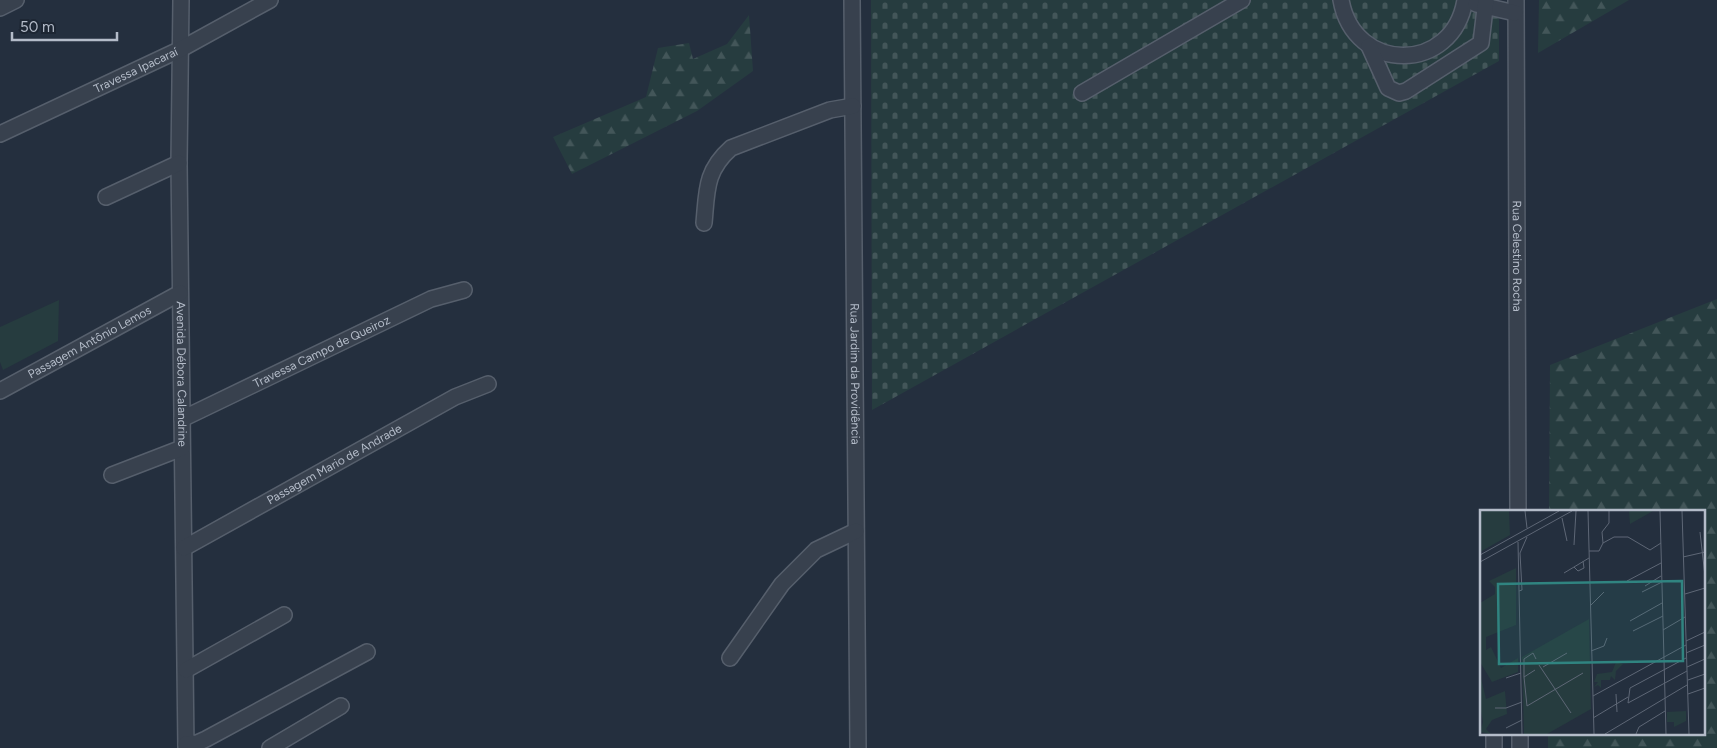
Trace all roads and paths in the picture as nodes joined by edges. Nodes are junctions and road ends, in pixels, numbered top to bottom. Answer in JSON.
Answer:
{"nodes":[{"id":1,"x":16,"y":0,"type":"edge"},
{"id":2,"x":181,"y":0,"type":"edge"},
{"id":3,"x":270,"y":0,"type":"edge"},
{"id":4,"x":852,"y":0,"type":"edge"},
{"id":5,"x":1242,"y":0,"type":"edge"},
{"id":6,"x":1341,"y":0,"type":"edge"},
{"id":7,"x":1465,"y":1,"type":"edge"},
{"id":8,"x":1486,"y":3,"type":"edge"},
{"id":9,"x":1515,"y":6,"type":"edge"},
{"id":10,"x":0,"y":8,"type":"edge"},
{"id":11,"x":1369,"y":46,"type":"junction"},
{"id":12,"x":180,"y":49,"type":"junction"},
{"id":13,"x":1082,"y":93,"type":"dead end"},
{"id":14,"x":852,"y":106,"type":"junction"},
{"id":15,"x":0,"y":134,"type":"edge"},
{"id":16,"x":179,"y":163,"type":"junction"},
{"id":17,"x":106,"y":197,"type":"dead end"},
{"id":18,"x":704,"y":223,"type":"dead end"},
{"id":19,"x":464,"y":290,"type":"dead end"},
{"id":20,"x":180,"y":293,"type":"junction"},
{"id":21,"x":488,"y":384,"type":"dead end"},
{"id":22,"x":0,"y":391,"type":"edge"},
{"id":23,"x":182,"y":419,"type":"junction"},
{"id":24,"x":182,"y":448,"type":"junction"},
{"id":25,"x":112,"y":475,"type":"dead end"},
{"id":26,"x":1518,"y":510,"type":"edge"},
{"id":27,"x":856,"y":531,"type":"junction"},
{"id":28,"x":184,"y":548,"type":"junction"},
{"id":29,"x":284,"y":615,"type":"dead end"},
{"id":30,"x":367,"y":652,"type":"dead end"},
{"id":31,"x":730,"y":658,"type":"dead end"},
{"id":32,"x":186,"y":670,"type":"junction"},
{"id":33,"x":342,"y":706,"type":"dead end"},
{"id":34,"x":186,"y":746,"type":"edge"},
{"id":35,"x":270,"y":748,"type":"edge"},
{"id":36,"x":858,"y":748,"type":"edge"}],
"edges":[{"from":1,"to":10,"type":"street"},
{"from":2,"to":12,"type":"street","name":"Avenida Débora Calandrine"},
{"from":3,"to":12,"type":"street","name":"Travessa Ipacaraí"},
{"from":4,"to":14,"type":"street","name":"Rua Jardim da Providência"},
{"from":5,"to":13,"type":"street"},
{"from":6,"to":11,"type":"street"},
{"from":7,"to":8,"type":"street"},
{"from":7,"to":11,"type":"street"},
{"from":8,"to":9,"type":"street"},
{"from":8,"to":11,"type":"street"},
{"from":9,"to":26,"type":"street","name":"Rua Celestino Rocha"},
{"from":12,"to":15,"type":"street","name":"Travessa Ipacaraí"},
{"from":12,"to":16,"type":"street","name":"Avenida Débora Calandrine"},
{"from":14,"to":18,"type":"street"},
{"from":14,"to":27,"type":"street","name":"Rua Jardim da Providência"},
{"from":16,"to":17,"type":"street"},
{"from":16,"to":20,"type":"street","name":"Avenida Débora Calandrine"},
{"from":19,"to":23,"type":"street","name":"Travessa Campo de Queiroz"},
{"from":20,"to":22,"type":"street","name":"Passagem Antônio Lemos"},
{"from":20,"to":23,"type":"street","name":"Avenida Débora Calandrine"},
{"from":21,"to":28,"type":"street","name":"Passagem Mario de Andrade"},
{"from":23,"to":24,"type":"street","name":"Avenida Débora Calandrine"},
{"from":24,"to":25,"type":"street"},
{"from":24,"to":28,"type":"street","name":"Avenida Débora Calandrine"},
{"from":27,"to":31,"type":"street"},
{"from":27,"to":36,"type":"street","name":"Rua Jardim da Providência"},
{"from":28,"to":32,"type":"street","name":"Avenida Débora Calandrine"},
{"from":29,"to":32,"type":"street"},
{"from":30,"to":34,"type":"street"},
{"from":32,"to":34,"type":"street","name":"Avenida Débora Calandrine"},
{"from":33,"to":35,"type":"street"}]}
